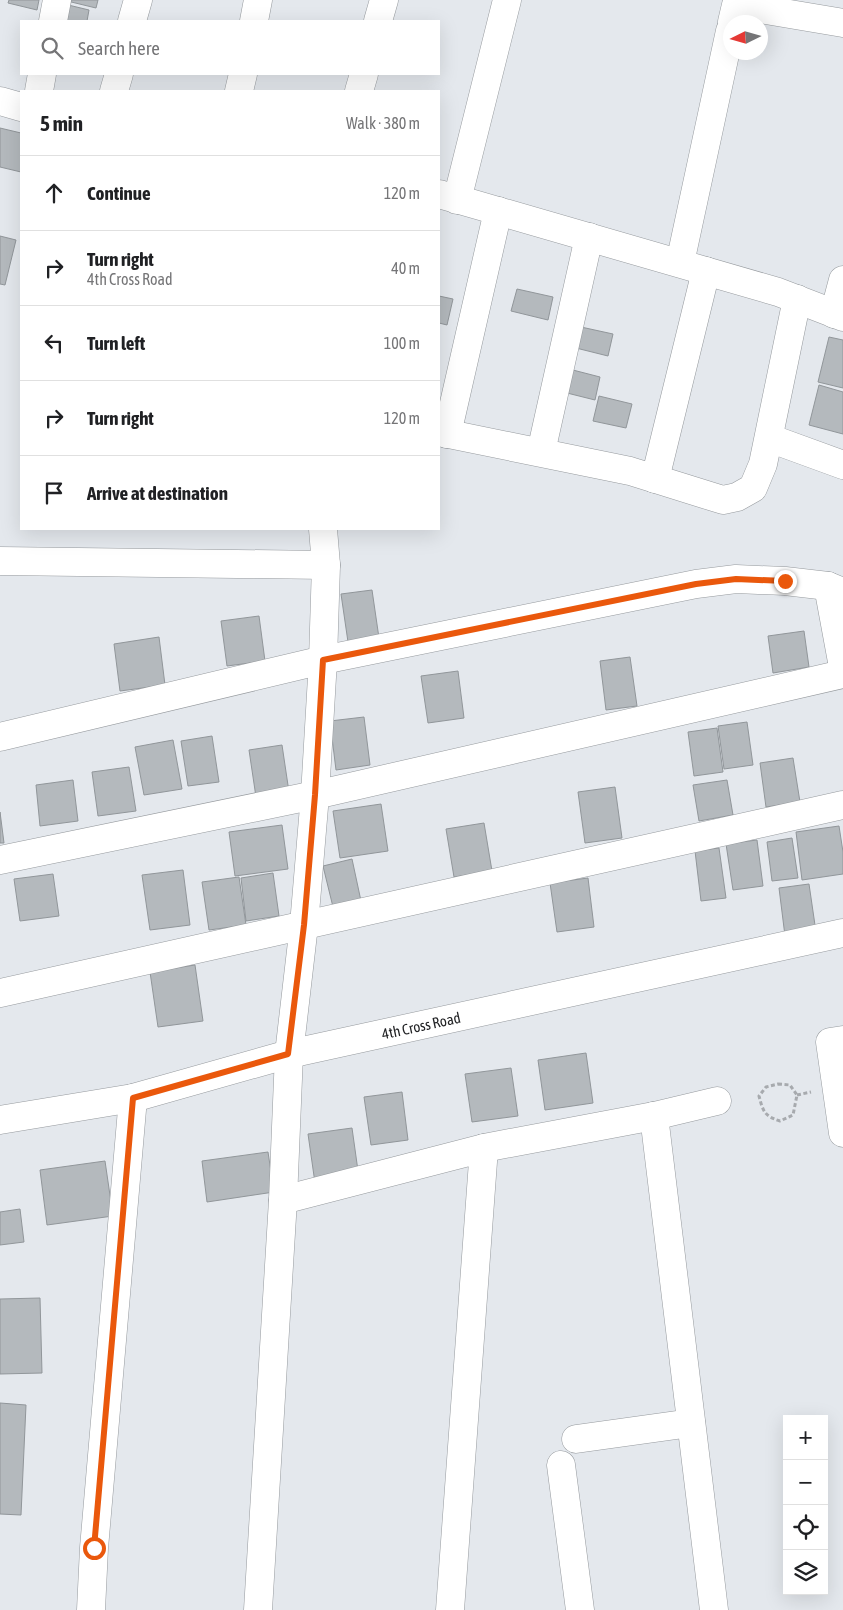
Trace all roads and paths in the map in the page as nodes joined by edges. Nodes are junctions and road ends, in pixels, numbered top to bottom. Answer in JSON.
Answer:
{"nodes":[{"id":1,"x":58,"y":0,"type":"edge"},
{"id":2,"x":138,"y":0,"type":"edge"},
{"id":3,"x":258,"y":0,"type":"edge"},
{"id":4,"x":384,"y":0,"type":"edge"},
{"id":5,"x":507,"y":0,"type":"edge"},
{"id":6,"x":734,"y":15,"type":"edge"},
{"id":7,"x":53,"y":20,"type":"edge"},
{"id":8,"x":132,"y":20,"type":"edge"},
{"id":9,"x":254,"y":20,"type":"edge"},
{"id":10,"x":378,"y":20,"type":"edge"},
{"id":11,"x":843,"y":23,"type":"edge"},
{"id":12,"x":724,"y":60,"type":"edge"},
{"id":13,"x":42,"y":75,"type":"edge"},
{"id":14,"x":119,"y":75,"type":"edge"},
{"id":15,"x":243,"y":75,"type":"edge"},
{"id":16,"x":364,"y":75,"type":"edge"},
{"id":17,"x":39,"y":90,"type":"edge"},
{"id":18,"x":114,"y":90,"type":"edge"},
{"id":19,"x":239,"y":90,"type":"edge"},
{"id":20,"x":359,"y":90,"type":"edge"},
{"id":21,"x":0,"y":101,"type":"edge"},
{"id":22,"x":20,"y":107,"type":"edge"},
{"id":23,"x":448,"y":197,"type":"edge"},
{"id":24,"x":498,"y":211,"type":"junction"},
{"id":25,"x":589,"y":237,"type":"junction"},
{"id":26,"x":680,"y":264,"type":"junction"},
{"id":27,"x":706,"y":271,"type":"junction"},
{"id":28,"x":843,"y":280,"type":"edge"},
{"id":29,"x":797,"y":299,"type":"junction"},
{"id":30,"x":838,"y":315,"type":"edge"},
{"id":31,"x":443,"y":433,"type":"edge"},
{"id":32,"x":768,"y":438,"type":"junction"},
{"id":33,"x":541,"y":452,"type":"junction"},
{"id":34,"x":843,"y":465,"type":"edge"},
{"id":35,"x":655,"y":479,"type":"junction"},
{"id":36,"x":323,"y":530,"type":"edge"},
{"id":37,"x":0,"y":561,"type":"edge"},
{"id":38,"x":326,"y":565,"type":"junction"},
{"id":39,"x":836,"y":589,"type":"edge"},
{"id":40,"x":323,"y":660,"type":"junction"},
{"id":41,"x":843,"y":667,"type":"edge"},
{"id":42,"x":843,"y":674,"type":"edge"},
{"id":43,"x":0,"y":737,"type":"edge"},
{"id":44,"x":315,"y":795,"type":"junction"},
{"id":45,"x":843,"y":805,"type":"edge"},
{"id":46,"x":0,"y":860,"type":"edge"},
{"id":47,"x":304,"y":925,"type":"junction"},
{"id":48,"x":843,"y":933,"type":"edge"},
{"id":49,"x":0,"y":993,"type":"edge"},
{"id":50,"x":843,"y":1040,"type":"edge"},
{"id":51,"x":288,"y":1054,"type":"junction"},
{"id":52,"x":133,"y":1098,"type":"junction"},
{"id":53,"x":717,"y":1101,"type":"dead end"},
{"id":54,"x":763,"y":1109,"type":"joint"},
{"id":55,"x":654,"y":1116,"type":"junction"},
{"id":56,"x":0,"y":1120,"type":"edge"},
{"id":57,"x":843,"y":1133,"type":"edge"},
{"id":58,"x":484,"y":1148,"type":"junction"},
{"id":59,"x":283,"y":1200,"type":"junction"},
{"id":60,"x":691,"y":1422,"type":"junction"},
{"id":61,"x":576,"y":1439,"type":"dead end"},
{"id":62,"x":561,"y":1465,"type":"dead end"},
{"id":63,"x":90,"y":1610,"type":"edge"},
{"id":64,"x":258,"y":1610,"type":"edge"},
{"id":65,"x":450,"y":1610,"type":"edge"},
{"id":66,"x":580,"y":1610,"type":"edge"},
{"id":67,"x":714,"y":1610,"type":"edge"}],
"edges":[{"from":1,"to":7,"type":"street"},
{"from":2,"to":8,"type":"street"},
{"from":3,"to":9,"type":"street"},
{"from":4,"to":10,"type":"street"},
{"from":5,"to":23,"type":"street"},
{"from":6,"to":11,"type":"street"},
{"from":12,"to":26,"type":"street"},
{"from":13,"to":17,"type":"street"},
{"from":14,"to":18,"type":"street"},
{"from":15,"to":19,"type":"street"},
{"from":16,"to":20,"type":"street"},
{"from":21,"to":22,"type":"street"},
{"from":23,"to":24,"type":"street"},
{"from":24,"to":25,"type":"street"},
{"from":24,"to":31,"type":"street"},
{"from":25,"to":26,"type":"street"},
{"from":25,"to":33,"type":"street"},
{"from":26,"to":27,"type":"street"},
{"from":27,"to":29,"type":"street"},
{"from":27,"to":35,"type":"street"},
{"from":28,"to":30,"type":"street"},
{"from":29,"to":30,"type":"street"},
{"from":29,"to":32,"type":"street"},
{"from":31,"to":33,"type":"street"},
{"from":32,"to":34,"type":"street"},
{"from":32,"to":35,"type":"street"},
{"from":33,"to":35,"type":"street"},
{"from":36,"to":38,"type":"street"},
{"from":37,"to":38,"type":"street"},
{"from":38,"to":40,"type":"street"},
{"from":39,"to":40,"type":"street"},
{"from":39,"to":41,"type":"street"},
{"from":40,"to":43,"type":"street"},
{"from":40,"to":44,"type":"street"},
{"from":42,"to":44,"type":"street"},
{"from":44,"to":46,"type":"street"},
{"from":44,"to":47,"type":"street"},
{"from":45,"to":47,"type":"street"},
{"from":47,"to":49,"type":"street"},
{"from":47,"to":51,"type":"street"},
{"from":48,"to":51,"type":"street","name":"4th Cross Road"},
{"from":50,"to":57,"type":"street"},
{"from":51,"to":52,"type":"street","name":"4th Cross Road"},
{"from":51,"to":59,"type":"street"},
{"from":52,"to":56,"type":"street","name":"4th Cross Road"},
{"from":52,"to":63,"type":"street"},
{"from":53,"to":55,"type":"street"},
{"from":54,"to":54,"type":"path"},
{"from":55,"to":58,"type":"street"},
{"from":55,"to":60,"type":"street"},
{"from":58,"to":59,"type":"street"},
{"from":58,"to":65,"type":"street"},
{"from":59,"to":64,"type":"street"},
{"from":60,"to":61,"type":"street"},
{"from":60,"to":67,"type":"street"},
{"from":62,"to":66,"type":"street"}]}
